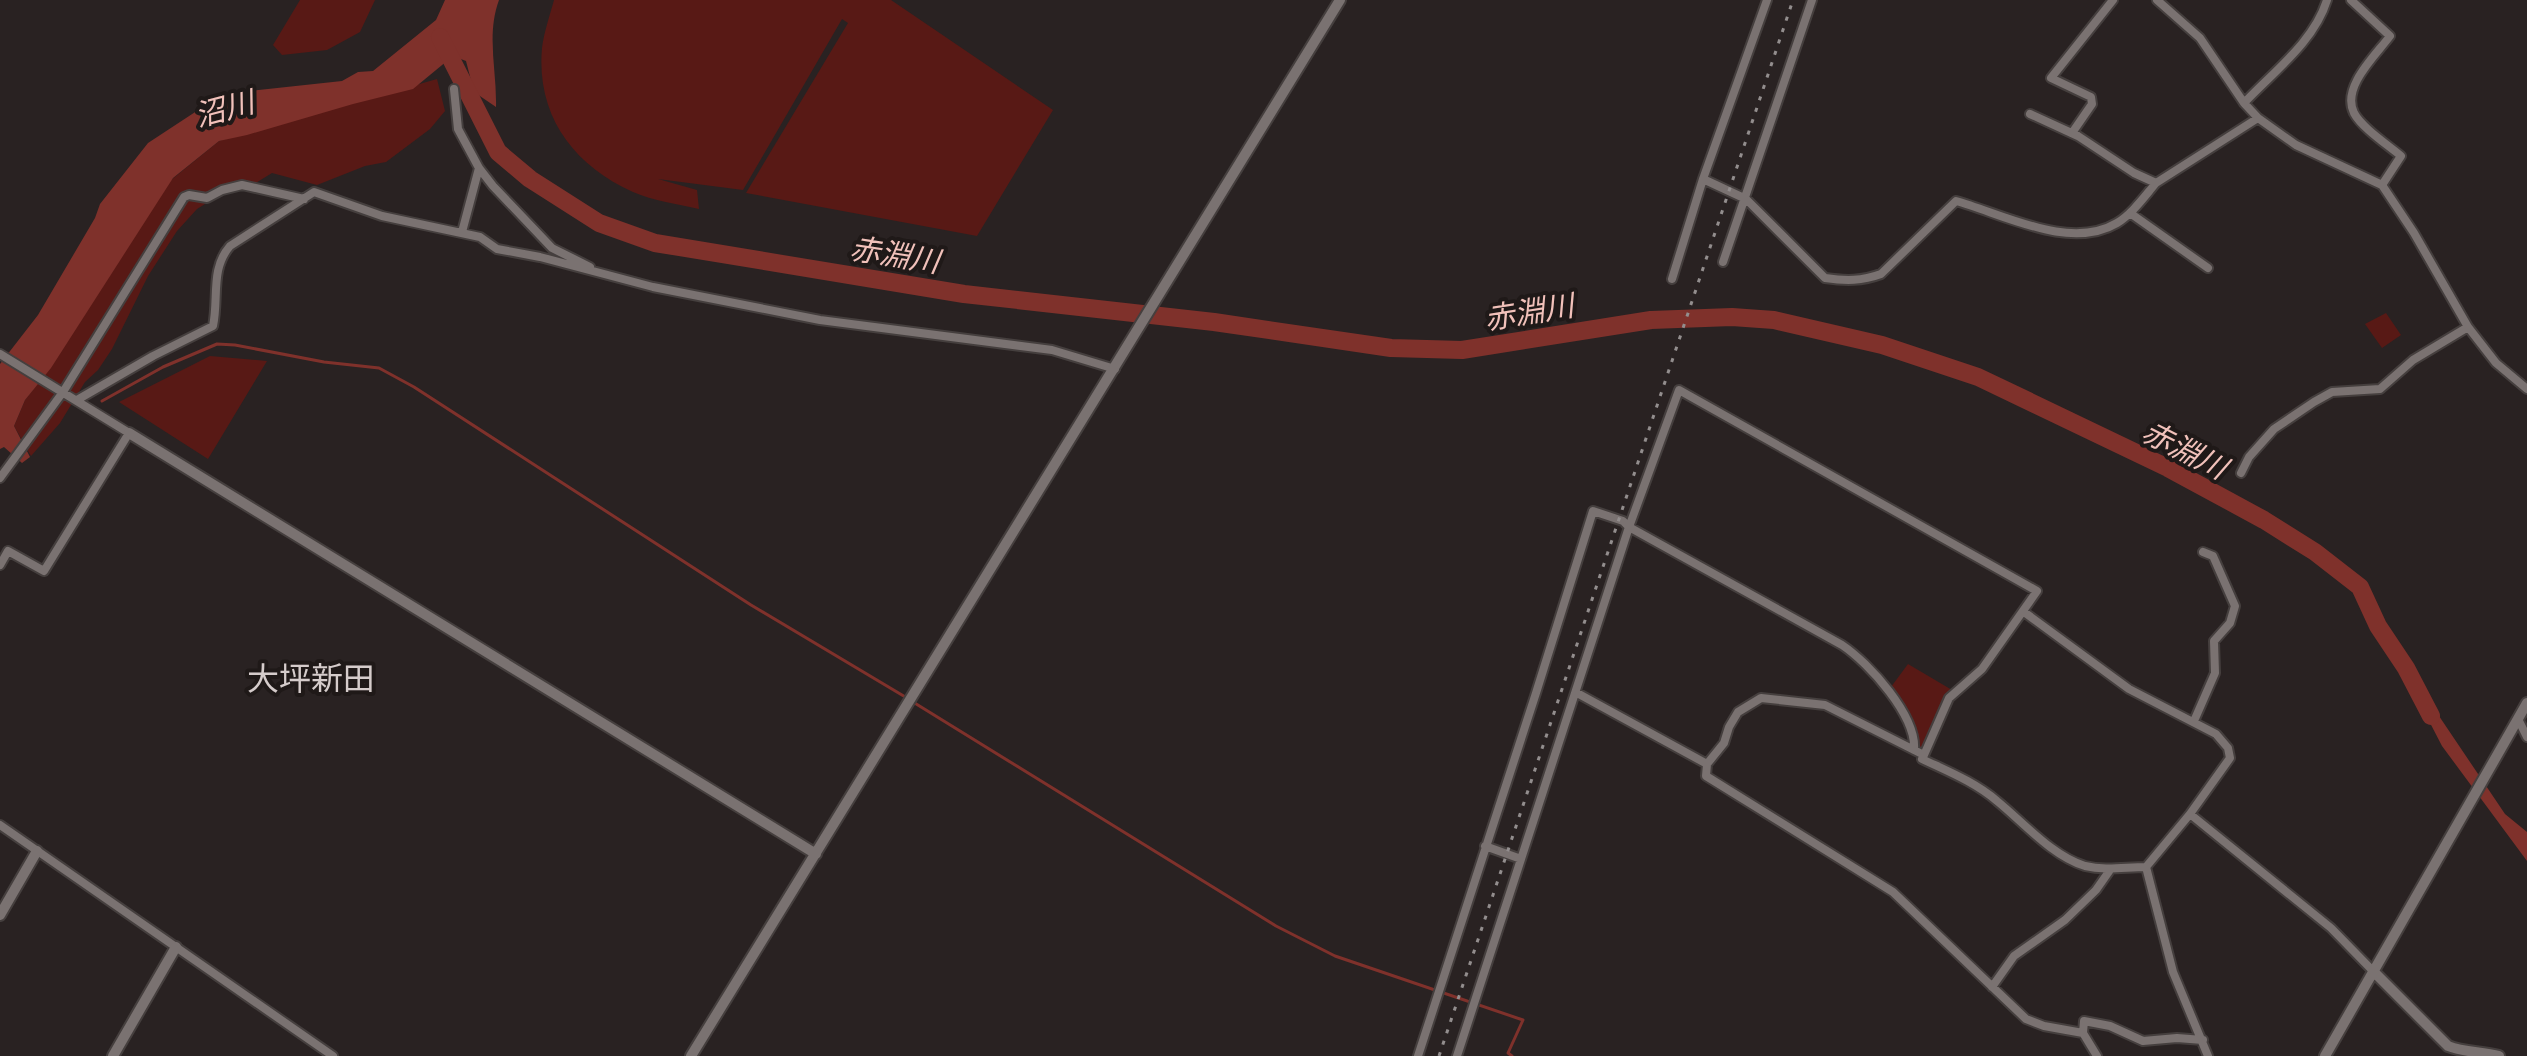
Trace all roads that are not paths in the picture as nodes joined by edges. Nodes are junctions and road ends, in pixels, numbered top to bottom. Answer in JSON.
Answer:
{"nodes":[{"id":1,"x":1340,"y":0,"type":"edge"},
{"id":2,"x":1767,"y":0,"type":"edge"},
{"id":3,"x":1812,"y":0,"type":"edge"},
{"id":4,"x":2113,"y":0,"type":"edge"},
{"id":5,"x":2157,"y":0,"type":"edge"},
{"id":6,"x":2327,"y":0,"type":"edge"},
{"id":7,"x":2351,"y":0,"type":"edge"},
{"id":8,"x":454,"y":89,"type":"dead end"},
{"id":9,"x":2244,"y":103,"type":"junction"},
{"id":10,"x":2030,"y":114,"type":"dead end"},
{"id":11,"x":2258,"y":118,"type":"junction"},
{"id":12,"x":2072,"y":133,"type":"junction"},
{"id":13,"x":479,"y":168,"type":"junction"},
{"id":14,"x":1703,"y":179,"type":"junction"},
{"id":15,"x":2156,"y":183,"type":"junction"},
{"id":16,"x":2382,"y":185,"type":"junction"},
{"id":17,"x":304,"y":199,"type":"junction"},
{"id":18,"x":1746,"y":199,"type":"junction"},
{"id":19,"x":2130,"y":213,"type":"junction"},
{"id":20,"x":462,"y":232,"type":"junction"},
{"id":21,"x":1723,"y":262,"type":"dead end"},
{"id":22,"x":2208,"y":268,"type":"dead end"},
{"id":23,"x":609,"y":276,"type":"junction"},
{"id":24,"x":1672,"y":279,"type":"dead end"},
{"id":25,"x":2468,"y":327,"type":"junction"},
{"id":26,"x":0,"y":354,"type":"edge"},
{"id":27,"x":1118,"y":364,"type":"junction"},
{"id":28,"x":2527,"y":389,"type":"edge"},
{"id":29,"x":63,"y":392,"type":"junction"},
{"id":30,"x":77,"y":400,"type":"junction"},
{"id":31,"x":129,"y":433,"type":"junction"},
{"id":32,"x":2241,"y":473,"type":"dead end"},
{"id":33,"x":0,"y":478,"type":"edge"},
{"id":34,"x":1629,"y":527,"type":"junction"},
{"id":35,"x":2203,"y":552,"type":"dead end"},
{"id":36,"x":0,"y":565,"type":"edge"},
{"id":37,"x":2024,"y":612,"type":"junction"},
{"id":38,"x":1577,"y":693,"type":"junction"},
{"id":39,"x":2527,"y":703,"type":"edge"},
{"id":40,"x":2518,"y":719,"type":"junction"},
{"id":41,"x":2194,"y":721,"type":"junction"},
{"id":42,"x":2527,"y":737,"type":"edge"},
{"id":43,"x":1914,"y":750,"type":"junction"},
{"id":44,"x":1924,"y":755,"type":"junction"},
{"id":45,"x":1707,"y":764,"type":"junction"},
{"id":46,"x":2190,"y":814,"type":"junction"},
{"id":47,"x":0,"y":825,"type":"edge"},
{"id":48,"x":1485,"y":846,"type":"junction"},
{"id":49,"x":37,"y":851,"type":"junction"},
{"id":50,"x":816,"y":854,"type":"junction"},
{"id":51,"x":1521,"y":859,"type":"junction"},
{"id":52,"x":2146,"y":867,"type":"junction"},
{"id":53,"x":2110,"y":870,"type":"junction"},
{"id":54,"x":0,"y":915,"type":"edge"},
{"id":55,"x":176,"y":947,"type":"junction"},
{"id":56,"x":2373,"y":971,"type":"junction"},
{"id":57,"x":1992,"y":987,"type":"junction"},
{"id":58,"x":2083,"y":1033,"type":"junction"},
{"id":59,"x":2203,"y":1040,"type":"junction"},
{"id":60,"x":2461,"y":1054,"type":"edge"},
{"id":61,"x":113,"y":1056,"type":"edge"},
{"id":62,"x":333,"y":1056,"type":"edge"},
{"id":63,"x":691,"y":1056,"type":"edge"},
{"id":64,"x":1418,"y":1056,"type":"edge"},
{"id":65,"x":1457,"y":1056,"type":"edge"},
{"id":66,"x":2097,"y":1056,"type":"edge"},
{"id":67,"x":2208,"y":1056,"type":"edge"},
{"id":68,"x":2325,"y":1056,"type":"edge"},
{"id":69,"x":2499,"y":1056,"type":"edge"}],
"edges":[{"from":1,"to":27,"type":"street"},
{"from":2,"to":14,"type":"street"},
{"from":3,"to":18,"type":"street"},
{"from":4,"to":12,"type":"street"},
{"from":5,"to":9,"type":"street"},
{"from":6,"to":9,"type":"street"},
{"from":7,"to":16,"type":"street"},
{"from":8,"to":13,"type":"street"},
{"from":9,"to":11,"type":"street"},
{"from":10,"to":12,"type":"street"},
{"from":11,"to":15,"type":"street"},
{"from":11,"to":16,"type":"street"},
{"from":12,"to":15,"type":"street"},
{"from":13,"to":20,"type":"street"},
{"from":13,"to":23,"type":"street"},
{"from":14,"to":18,"type":"street"},
{"from":14,"to":24,"type":"street"},
{"from":15,"to":19,"type":"street"},
{"from":16,"to":25,"type":"street"},
{"from":17,"to":20,"type":"street"},
{"from":17,"to":29,"type":"street"},
{"from":17,"to":30,"type":"street"},
{"from":18,"to":19,"type":"street"},
{"from":18,"to":21,"type":"street"},
{"from":19,"to":22,"type":"street"},
{"from":20,"to":23,"type":"street"},
{"from":23,"to":27,"type":"street"},
{"from":25,"to":28,"type":"street"},
{"from":25,"to":32,"type":"street"},
{"from":26,"to":29,"type":"street"},
{"from":27,"to":50,"type":"street"},
{"from":29,"to":30,"type":"street"},
{"from":29,"to":33,"type":"street"},
{"from":30,"to":31,"type":"street"},
{"from":31,"to":36,"type":"street"},
{"from":31,"to":50,"type":"street"},
{"from":34,"to":37,"type":"street"},
{"from":34,"to":38,"type":"street"},
{"from":34,"to":43,"type":"street"},
{"from":34,"to":48,"type":"street"},
{"from":35,"to":41,"type":"street"},
{"from":37,"to":41,"type":"street"},
{"from":37,"to":44,"type":"street"},
{"from":38,"to":45,"type":"street"},
{"from":38,"to":51,"type":"street"},
{"from":39,"to":40,"type":"street"},
{"from":40,"to":42,"type":"street"},
{"from":40,"to":56,"type":"street"},
{"from":41,"to":46,"type":"street"},
{"from":43,"to":44,"type":"street"},
{"from":43,"to":45,"type":"street"},
{"from":44,"to":53,"type":"street"},
{"from":45,"to":57,"type":"street"},
{"from":46,"to":52,"type":"street"},
{"from":46,"to":56,"type":"street"},
{"from":47,"to":49,"type":"street"},
{"from":48,"to":51,"type":"street"},
{"from":48,"to":64,"type":"street"},
{"from":49,"to":54,"type":"street"},
{"from":49,"to":55,"type":"street"},
{"from":50,"to":63,"type":"street"},
{"from":51,"to":65,"type":"street"},
{"from":52,"to":53,"type":"street"},
{"from":52,"to":59,"type":"street"},
{"from":53,"to":57,"type":"street"},
{"from":55,"to":61,"type":"street"},
{"from":55,"to":62,"type":"street"},
{"from":56,"to":60,"type":"street"},
{"from":56,"to":68,"type":"street"},
{"from":57,"to":58,"type":"street"},
{"from":58,"to":59,"type":"street"},
{"from":58,"to":66,"type":"street"},
{"from":59,"to":67,"type":"street"},
{"from":60,"to":69,"type":"street"}]}
